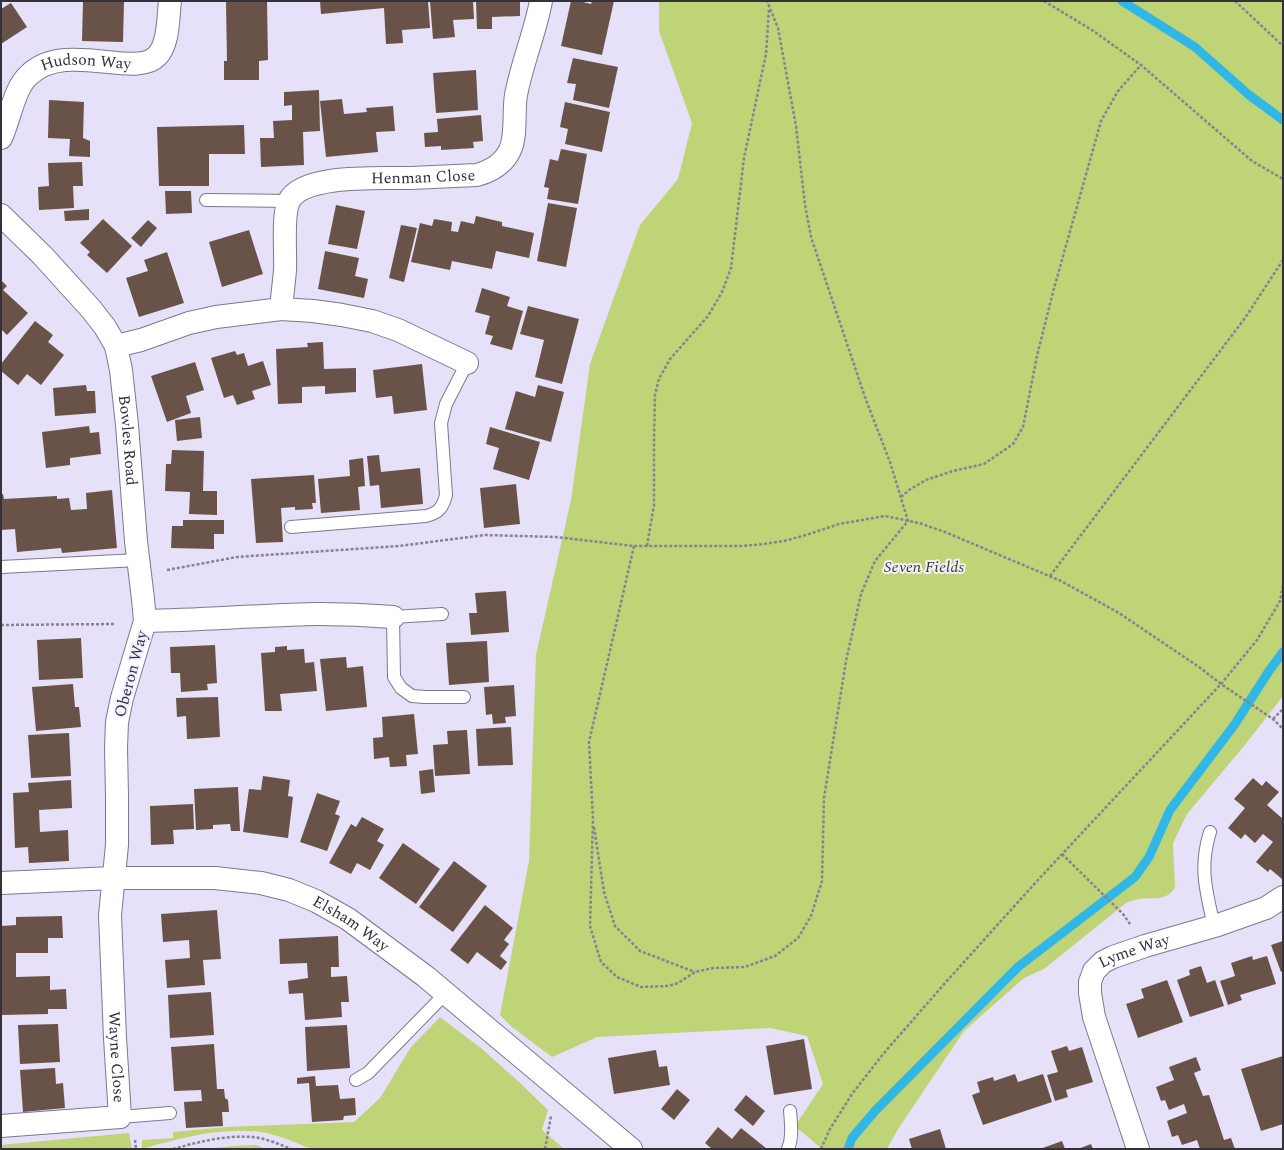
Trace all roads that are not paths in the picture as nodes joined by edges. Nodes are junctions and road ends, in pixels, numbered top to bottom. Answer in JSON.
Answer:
{"nodes":[{"id":1,"x":170,"y":1,"type":"edge"},
{"id":2,"x":541,"y":1,"type":"edge"},
{"id":3,"x":1,"y":138,"type":"edge"},
{"id":4,"x":206,"y":200,"type":"dead end"},
{"id":5,"x":289,"y":201,"type":"junction"},
{"id":6,"x":1,"y":215,"type":"edge"},
{"id":7,"x":281,"y":309,"type":"junction"},
{"id":8,"x":116,"y":346,"type":"junction"},
{"id":9,"x":467,"y":363,"type":"joint"},
{"id":10,"x":291,"y":527,"type":"dead end"},
{"id":11,"x":1,"y":567,"type":"edge"},
{"id":12,"x":139,"y":567,"type":"junction"},
{"id":13,"x":442,"y":614,"type":"dead end"},
{"id":14,"x":393,"y":617,"type":"junction"},
{"id":15,"x":145,"y":621,"type":"junction"},
{"id":16,"x":464,"y":697,"type":"dead end"},
{"id":17,"x":1210,"y":832,"type":"dead end"},
{"id":18,"x":113,"y":878,"type":"junction"},
{"id":19,"x":1,"y":883,"type":"edge"},
{"id":20,"x":1283,"y":897,"type":"edge"},
{"id":21,"x":1214,"y":926,"type":"junction"},
{"id":22,"x":446,"y":993,"type":"junction"},
{"id":23,"x":356,"y":1080,"type":"dead end"},
{"id":24,"x":790,"y":1111,"type":"dead end"},
{"id":25,"x":170,"y":1113,"type":"dead end"},
{"id":26,"x":120,"y":1117,"type":"junction"},
{"id":27,"x":1,"y":1126,"type":"edge"},
{"id":28,"x":631,"y":1149,"type":"edge"},
{"id":29,"x":788,"y":1149,"type":"edge"},
{"id":30,"x":1138,"y":1149,"type":"edge"}],
"edges":[{"from":1,"to":3,"type":"street","name":"Hudson Way"},
{"from":2,"to":5,"type":"street","name":"Henman Close"},
{"from":4,"to":5,"type":"lane"},
{"from":5,"to":7,"type":"street"},
{"from":6,"to":8,"type":"street","name":"Bowles Road"},
{"from":7,"to":8,"type":"street"},
{"from":7,"to":9,"type":"street"},
{"from":8,"to":12,"type":"street","name":"Bowles Road"},
{"from":9,"to":10,"type":"lane"},
{"from":11,"to":12,"type":"lane"},
{"from":12,"to":15,"type":"street","name":"Bowles Road"},
{"from":13,"to":14,"type":"lane"},
{"from":14,"to":15,"type":"street","name":"Oberon Way"},
{"from":14,"to":16,"type":"lane"},
{"from":15,"to":18,"type":"street","name":"Oberon Way"},
{"from":17,"to":21,"type":"lane"},
{"from":18,"to":19,"type":"street","name":"Elsham Way"},
{"from":18,"to":22,"type":"street","name":"Elsham Way"},
{"from":18,"to":26,"type":"street","name":"Wayne Close"},
{"from":20,"to":21,"type":"street","name":"Lyme Way"},
{"from":21,"to":30,"type":"street","name":"Lyme Way"},
{"from":22,"to":23,"type":"lane"},
{"from":22,"to":28,"type":"street","name":"Elsham Way"},
{"from":24,"to":29,"type":"lane"},
{"from":25,"to":26,"type":"lane"},
{"from":26,"to":27,"type":"street","name":"Wayne Close"}]}
